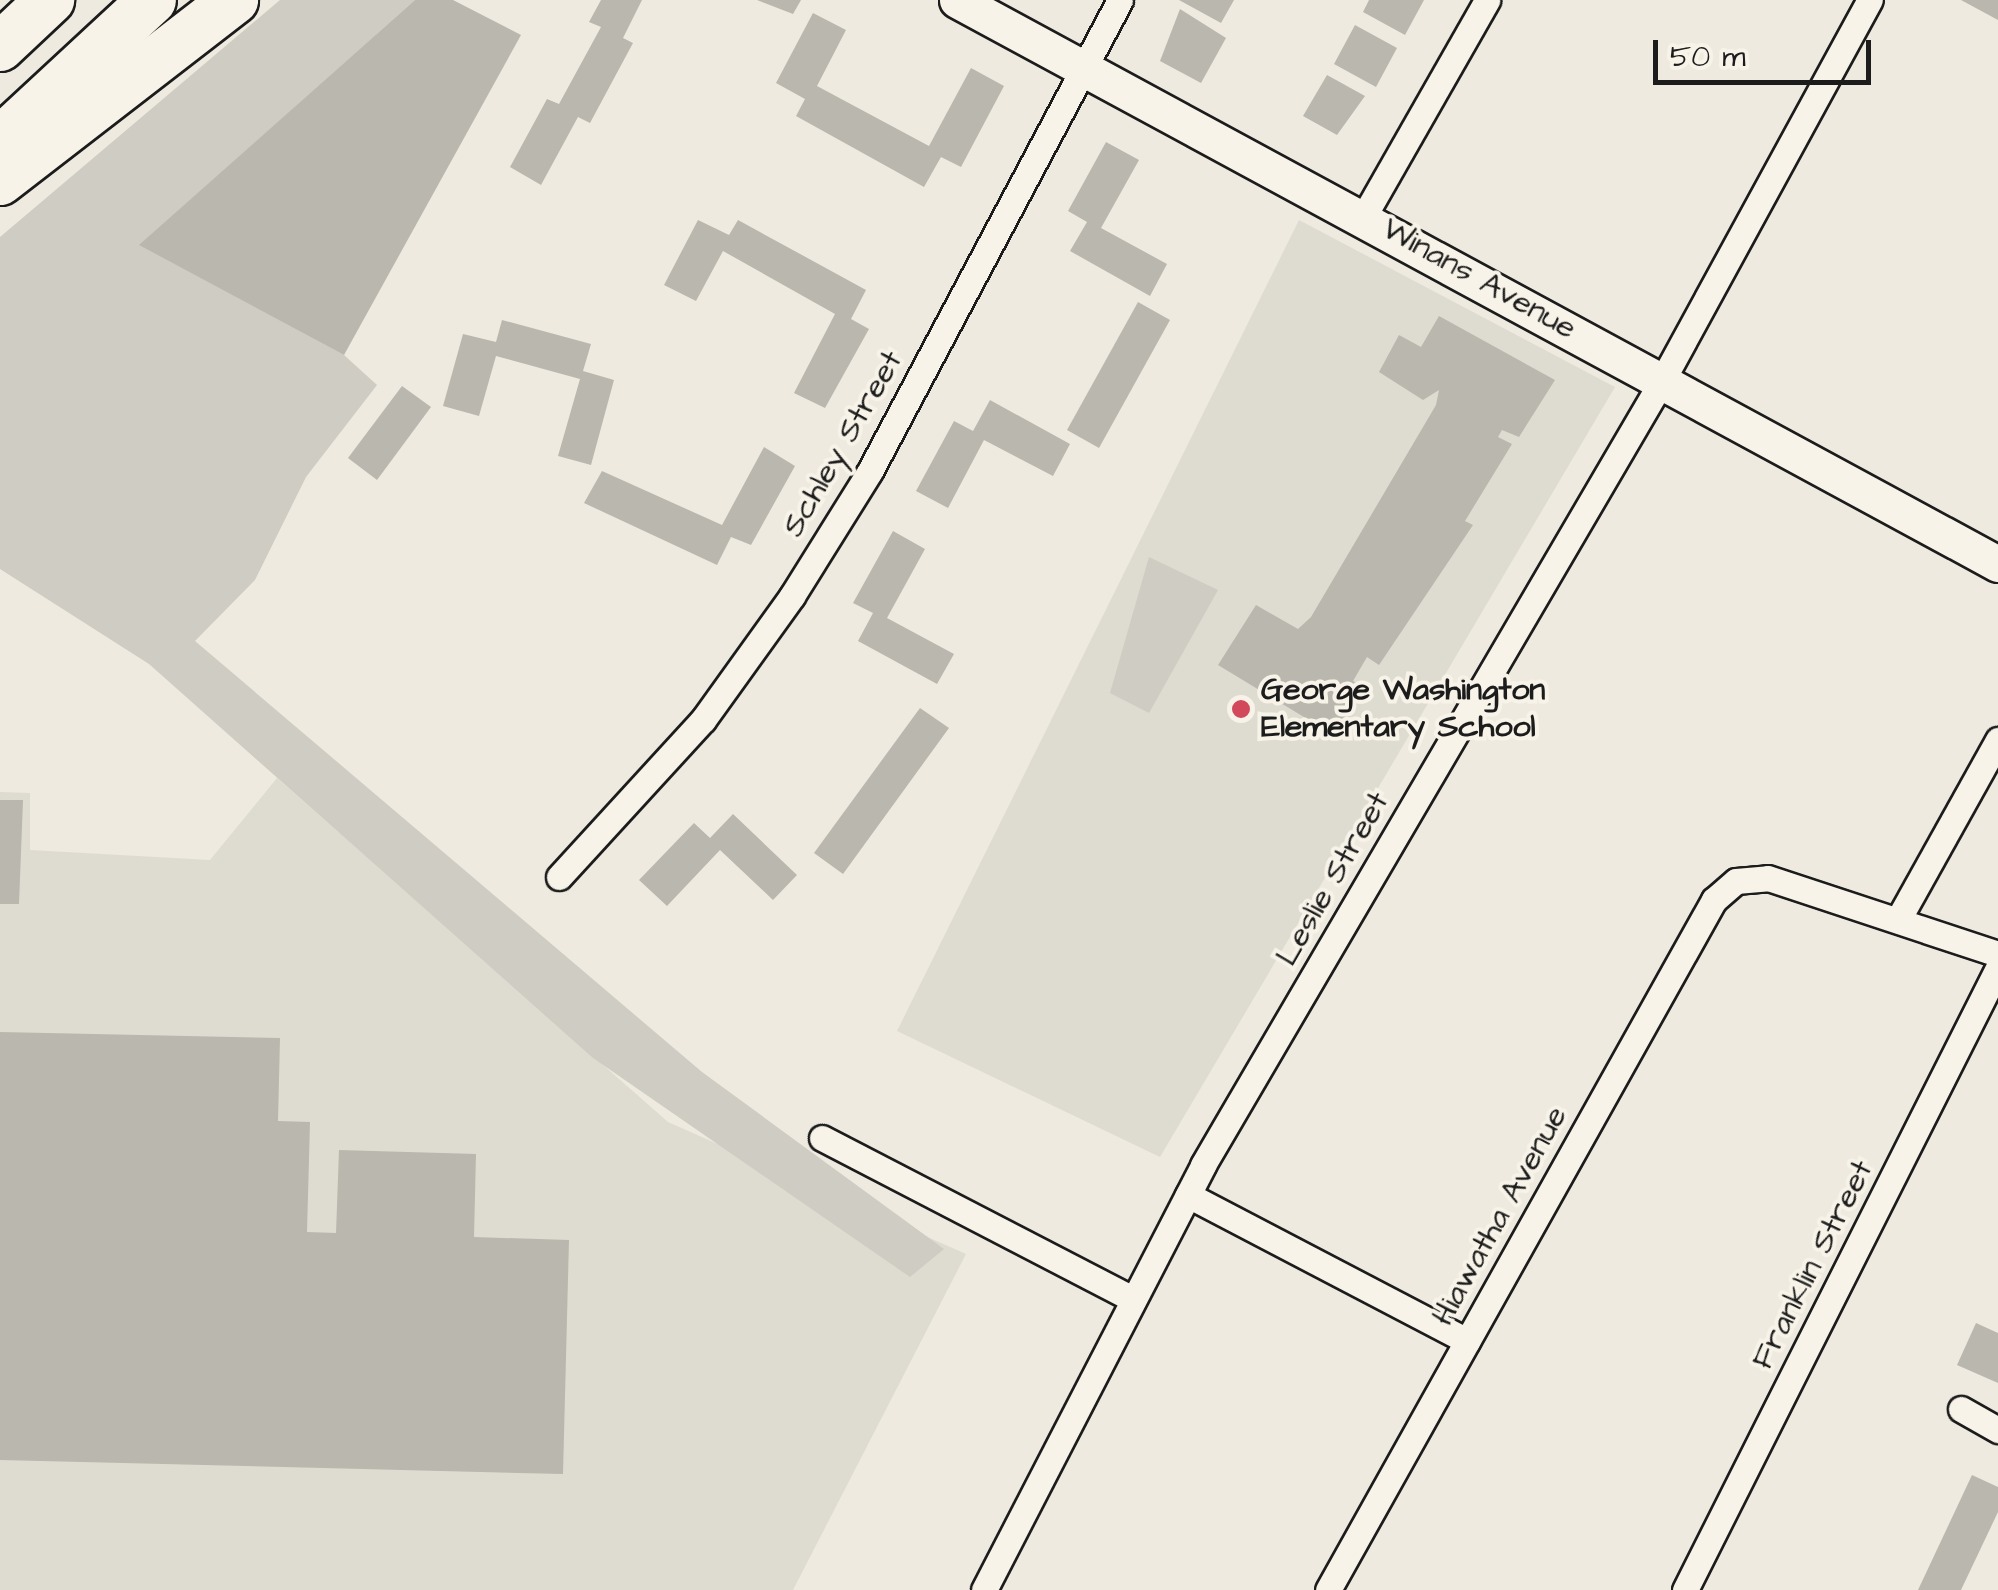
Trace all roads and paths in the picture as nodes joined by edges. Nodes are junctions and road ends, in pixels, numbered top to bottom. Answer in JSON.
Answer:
{"nodes":[{"id":1,"x":50,"y":0,"type":"edge"},
{"id":2,"x":152,"y":0,"type":"edge"},
{"id":3,"x":234,"y":0,"type":"edge"},
{"id":4,"x":956,"y":0,"type":"edge"},
{"id":5,"x":1120,"y":0,"type":"edge"},
{"id":6,"x":1487,"y":0,"type":"edge"},
{"id":7,"x":1870,"y":0,"type":"edge"},
{"id":8,"x":0,"y":47,"type":"edge"},
{"id":9,"x":1082,"y":66,"type":"junction"},
{"id":10,"x":0,"y":141,"type":"edge"},
{"id":11,"x":0,"y":181,"type":"edge"},
{"id":12,"x":1364,"y":216,"type":"junction"},
{"id":13,"x":1662,"y":380,"type":"junction"},
{"id":14,"x":1998,"y":564,"type":"edge"},
{"id":15,"x":1998,"y":740,"type":"edge"},
{"id":16,"x":559,"y":877,"type":"dead end"},
{"id":17,"x":1899,"y":918,"type":"junction"},
{"id":18,"x":1998,"y":954,"type":"edge"},
{"id":19,"x":1998,"y":968,"type":"edge"},
{"id":20,"x":822,"y":1138,"type":"dead end"},
{"id":21,"x":1188,"y":1195,"type":"junction"},
{"id":22,"x":1131,"y":1298,"type":"junction"},
{"id":23,"x":1467,"y":1341,"type":"junction"},
{"id":24,"x":1961,"y":1409,"type":"dead end"},
{"id":25,"x":1998,"y":1430,"type":"edge"},
{"id":26,"x":984,"y":1590,"type":"edge"},
{"id":27,"x":1328,"y":1590,"type":"edge"},
{"id":28,"x":1686,"y":1590,"type":"edge"}],
"edges":[{"from":1,"to":8,"type":"highway"},
{"from":2,"to":10,"type":"highway"},
{"from":3,"to":11,"type":"highway"},
{"from":4,"to":9,"type":"street","name":"Winans Avenue"},
{"from":5,"to":9,"type":"street","name":"Schley Street"},
{"from":6,"to":12,"type":"street"},
{"from":7,"to":13,"type":"street","name":"Leslie Street"},
{"from":9,"to":12,"type":"street","name":"Winans Avenue"},
{"from":9,"to":16,"type":"street","name":"Schley Street"},
{"from":12,"to":13,"type":"street","name":"Winans Avenue"},
{"from":13,"to":14,"type":"street","name":"Winans Avenue"},
{"from":13,"to":21,"type":"street","name":"Leslie Street"},
{"from":15,"to":17,"type":"street"},
{"from":17,"to":18,"type":"street"},
{"from":17,"to":23,"type":"street","name":"Hiawatha Avenue"},
{"from":19,"to":28,"type":"street","name":"Franklin Street"},
{"from":20,"to":22,"type":"street"},
{"from":21,"to":22,"type":"street","name":"Leslie Street"},
{"from":21,"to":23,"type":"street"},
{"from":22,"to":26,"type":"street","name":"Leslie Street"},
{"from":23,"to":27,"type":"street","name":"Hiawatha Avenue"},
{"from":24,"to":25,"type":"street"}]}
